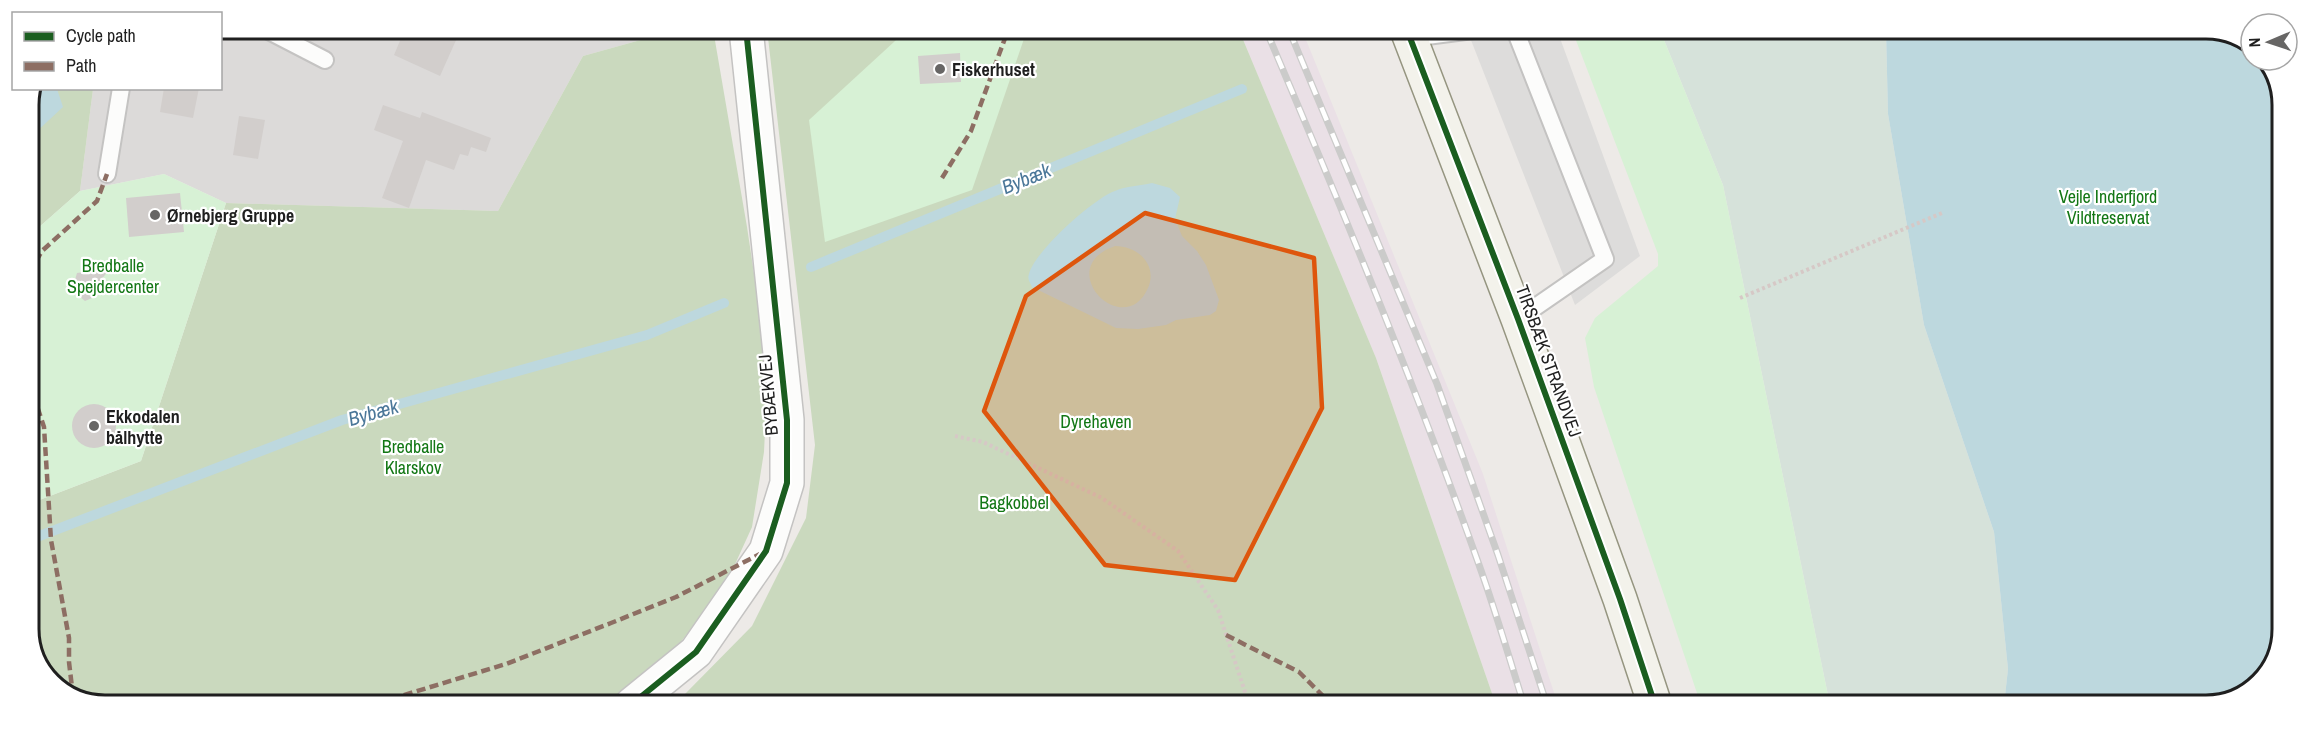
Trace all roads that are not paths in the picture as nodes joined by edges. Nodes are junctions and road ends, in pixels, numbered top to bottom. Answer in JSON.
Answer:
{"nodes":[{"id":1,"x":285,"y":39,"type":"edge"},
{"id":2,"x":747,"y":39,"type":"edge"},
{"id":3,"x":1411,"y":39,"type":"edge"},
{"id":4,"x":1519,"y":39,"type":"edge"},
{"id":5,"x":326,"y":60,"type":"dead end"},
{"id":6,"x":121,"y":90,"type":"edge"},
{"id":7,"x":107,"y":174,"type":"dead end"},
{"id":8,"x":1518,"y":319,"type":"junction"},
{"id":9,"x":643,"y":695,"type":"edge"},
{"id":10,"x":1652,"y":695,"type":"edge"}],
"edges":[{"from":1,"to":5,"type":"lane"},
{"from":2,"to":9,"type":"street","name":"BYBÆKVEJ"},
{"from":3,"to":8,"type":"street","name":"TIRSBÆK STRANDVEJ"},
{"from":4,"to":8,"type":"lane"},
{"from":6,"to":7,"type":"lane"},
{"from":8,"to":10,"type":"street","name":"TIRSBÆK STRANDVEJ"}]}
